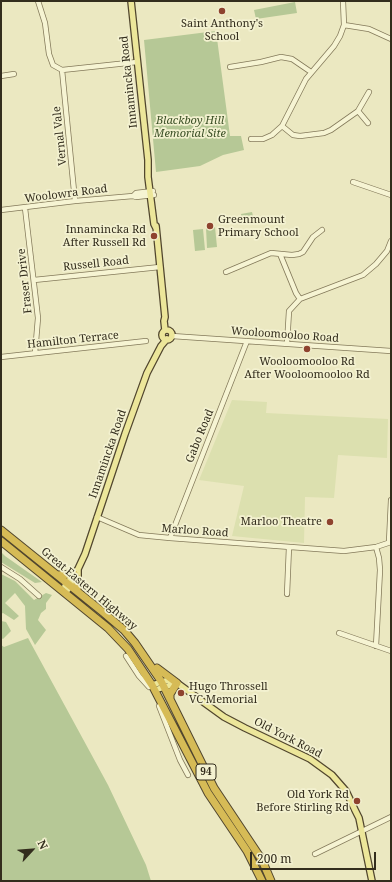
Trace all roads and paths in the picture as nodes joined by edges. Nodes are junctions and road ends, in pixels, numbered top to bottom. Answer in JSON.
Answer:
{"nodes":[{"id":1,"x":38,"y":1,"type":"edge"},
{"id":2,"x":131,"y":1,"type":"edge"},
{"id":3,"x":343,"y":1,"type":"edge"},
{"id":4,"x":344,"y":25,"type":"junction"},
{"id":5,"x":391,"y":39,"type":"edge"},
{"id":6,"x":137,"y":62,"type":"junction"},
{"id":7,"x":230,"y":67,"type":"dead end"},
{"id":8,"x":62,"y":70,"type":"junction"},
{"id":9,"x":311,"y":72,"type":"junction"},
{"id":10,"x":14,"y":74,"type":"dead end"},
{"id":11,"x":1,"y":76,"type":"edge"},
{"id":12,"x":369,"y":92,"type":"dead end"},
{"id":13,"x":358,"y":110,"type":"junction"},
{"id":14,"x":368,"y":123,"type":"dead end"},
{"id":15,"x":282,"y":126,"type":"junction"},
{"id":16,"x":251,"y":139,"type":"dead end"},
{"id":17,"x":353,"y":182,"type":"dead end"},
{"id":18,"x":152,"y":193,"type":"junction"},
{"id":19,"x":391,"y":195,"type":"edge"},
{"id":20,"x":76,"y":201,"type":"junction"},
{"id":21,"x":25,"y":208,"type":"junction"},
{"id":22,"x":1,"y":210,"type":"edge"},
{"id":23,"x":322,"y":230,"type":"dead end"},
{"id":24,"x":391,"y":241,"type":"edge"},
{"id":25,"x":280,"y":254,"type":"junction"},
{"id":26,"x":160,"y":267,"type":"junction"},
{"id":27,"x":226,"y":272,"type":"dead end"},
{"id":28,"x":34,"y":280,"type":"junction"},
{"id":29,"x":300,"y":299,"type":"junction"},
{"id":30,"x":168,"y":335,"type":"junction"},
{"id":31,"x":247,"y":341,"type":"junction"},
{"id":32,"x":146,"y":342,"type":"dead end"},
{"id":33,"x":287,"y":344,"type":"junction"},
{"id":34,"x":391,"y":351,"type":"edge"},
{"id":35,"x":35,"y":353,"type":"junction"},
{"id":36,"x":1,"y":357,"type":"edge"},
{"id":37,"x":391,"y":500,"type":"edge"},
{"id":38,"x":97,"y":517,"type":"junction"},
{"id":39,"x":1,"y":530,"type":"edge"},
{"id":40,"x":170,"y":538,"type":"junction"},
{"id":41,"x":1,"y":541,"type":"edge"},
{"id":42,"x":390,"y":542,"type":"edge"},
{"id":43,"x":289,"y":547,"type":"junction"},
{"id":44,"x":376,"y":547,"type":"junction"},
{"id":45,"x":1,"y":567,"type":"edge"},
{"id":46,"x":76,"y":574,"type":"junction"},
{"id":47,"x":57,"y":575,"type":"junction"},
{"id":48,"x":69,"y":584,"type":"junction"},
{"id":49,"x":77,"y":591,"type":"junction"},
{"id":50,"x":63,"y":592,"type":"junction"},
{"id":51,"x":287,"y":594,"type":"dead end"},
{"id":52,"x":39,"y":596,"type":"dead end"},
{"id":53,"x":339,"y":633,"type":"dead end"},
{"id":54,"x":376,"y":646,"type":"junction"},
{"id":55,"x":391,"y":651,"type":"edge"},
{"id":56,"x":126,"y":656,"type":"dead end"},
{"id":57,"x":147,"y":658,"type":"junction"},
{"id":58,"x":136,"y":664,"type":"junction"},
{"id":59,"x":177,"y":683,"type":"junction"},
{"id":60,"x":163,"y":684,"type":"junction"},
{"id":61,"x":154,"y":687,"type":"junction"},
{"id":62,"x":170,"y":699,"type":"junction"},
{"id":63,"x":188,"y":776,"type":"dead end"},
{"id":64,"x":391,"y":817,"type":"edge"},
{"id":65,"x":362,"y":831,"type":"junction"},
{"id":66,"x":315,"y":854,"type":"dead end"},
{"id":67,"x":262,"y":881,"type":"edge"},
{"id":68,"x":271,"y":881,"type":"edge"},
{"id":69,"x":372,"y":881,"type":"edge"}],
"edges":[{"from":1,"to":8,"type":"street"},
{"from":2,"to":6,"type":"main road","name":"Innamincka Road"},
{"from":3,"to":4,"type":"street"},
{"from":4,"to":5,"type":"street"},
{"from":4,"to":9,"type":"street"},
{"from":6,"to":8,"type":"street"},
{"from":6,"to":18,"type":"main road","name":"Innamincka Road"},
{"from":7,"to":9,"type":"street"},
{"from":8,"to":20,"type":"street","name":"Vernal Vale"},
{"from":9,"to":15,"type":"street"},
{"from":10,"to":11,"type":"street"},
{"from":12,"to":13,"type":"street"},
{"from":13,"to":14,"type":"street"},
{"from":13,"to":15,"type":"street"},
{"from":15,"to":16,"type":"street"},
{"from":17,"to":19,"type":"street"},
{"from":18,"to":20,"type":"street","name":"Woolowra Road"},
{"from":18,"to":26,"type":"main road","name":"Innamincka Road"},
{"from":20,"to":21,"type":"street","name":"Woolowra Road"},
{"from":21,"to":22,"type":"street","name":"Woolowra Road"},
{"from":21,"to":28,"type":"street","name":"Fraser Drive"},
{"from":23,"to":25,"type":"street"},
{"from":24,"to":29,"type":"street"},
{"from":25,"to":27,"type":"street"},
{"from":25,"to":29,"type":"street"},
{"from":26,"to":28,"type":"street","name":"Russell Road"},
{"from":26,"to":30,"type":"main road","name":"Innamincka Road"},
{"from":28,"to":35,"type":"street","name":"Fraser Drive"},
{"from":29,"to":33,"type":"street"},
{"from":30,"to":31,"type":"street","name":"Wooloomooloo Road"},
{"from":30,"to":38,"type":"main road","name":"Innamincka Road"},
{"from":31,"to":33,"type":"street","name":"Wooloomooloo Road"},
{"from":31,"to":40,"type":"street","name":"Gabo Road"},
{"from":32,"to":35,"type":"street","name":"Hamilton Terrace"},
{"from":33,"to":34,"type":"street","name":"Wooloomooloo Road"},
{"from":35,"to":36,"type":"street","name":"Hamilton Terrace"},
{"from":37,"to":42,"type":"street"},
{"from":38,"to":40,"type":"street","name":"Marloo Road"},
{"from":38,"to":46,"type":"main road","name":"Innamincka Road"},
{"from":39,"to":47,"type":"highway","name":"Great Eastern Highway","number":"94"},
{"from":40,"to":43,"type":"street","name":"Marloo Road"},
{"from":41,"to":50,"type":"highway","name":"Great Eastern Highway","number":"94"},
{"from":42,"to":44,"type":"street","name":"Marloo Road"},
{"from":43,"to":44,"type":"street","name":"Marloo Road"},
{"from":43,"to":51,"type":"street"},
{"from":44,"to":54,"type":"street"},
{"from":45,"to":52,"type":"street"},
{"from":46,"to":47,"type":"highway"},
{"from":46,"to":48,"type":"main road","name":"Innamincka Road"},
{"from":46,"to":49,"type":"highway"},
{"from":47,"to":48,"type":"highway","name":"Great Eastern Highway","number":"94"},
{"from":48,"to":49,"type":"highway","name":"Great Eastern Highway","number":"94"},
{"from":48,"to":50,"type":"main road","name":"Innamincka Road"},
{"from":49,"to":57,"type":"highway","name":"Great Eastern Highway","number":"94"},
{"from":50,"to":58,"type":"highway","name":"Great Eastern Highway","number":"94"},
{"from":53,"to":54,"type":"street"},
{"from":54,"to":55,"type":"street"},
{"from":56,"to":58,"type":"street"},
{"from":57,"to":58,"type":"street"},
{"from":57,"to":59,"type":"highway"},
{"from":57,"to":60,"type":"highway","name":"Great Eastern Highway","number":"94"},
{"from":58,"to":61,"type":"highway","name":"Great Eastern Highway","number":"94"},
{"from":58,"to":63,"type":"street"},
{"from":59,"to":60,"type":"main road"},
{"from":59,"to":62,"type":"highway"},
{"from":59,"to":65,"type":"main road","name":"Old York Road"},
{"from":60,"to":61,"type":"main road"},
{"from":60,"to":62,"type":"highway","name":"Great Eastern Highway","number":"94"},
{"from":61,"to":67,"type":"highway","name":"Great Eastern Highway","number":"94"},
{"from":62,"to":68,"type":"highway","name":"Great Eastern Highway","number":"94"},
{"from":64,"to":65,"type":"street"},
{"from":65,"to":66,"type":"street"},
{"from":65,"to":69,"type":"main road","name":"Old York Road"}]}
